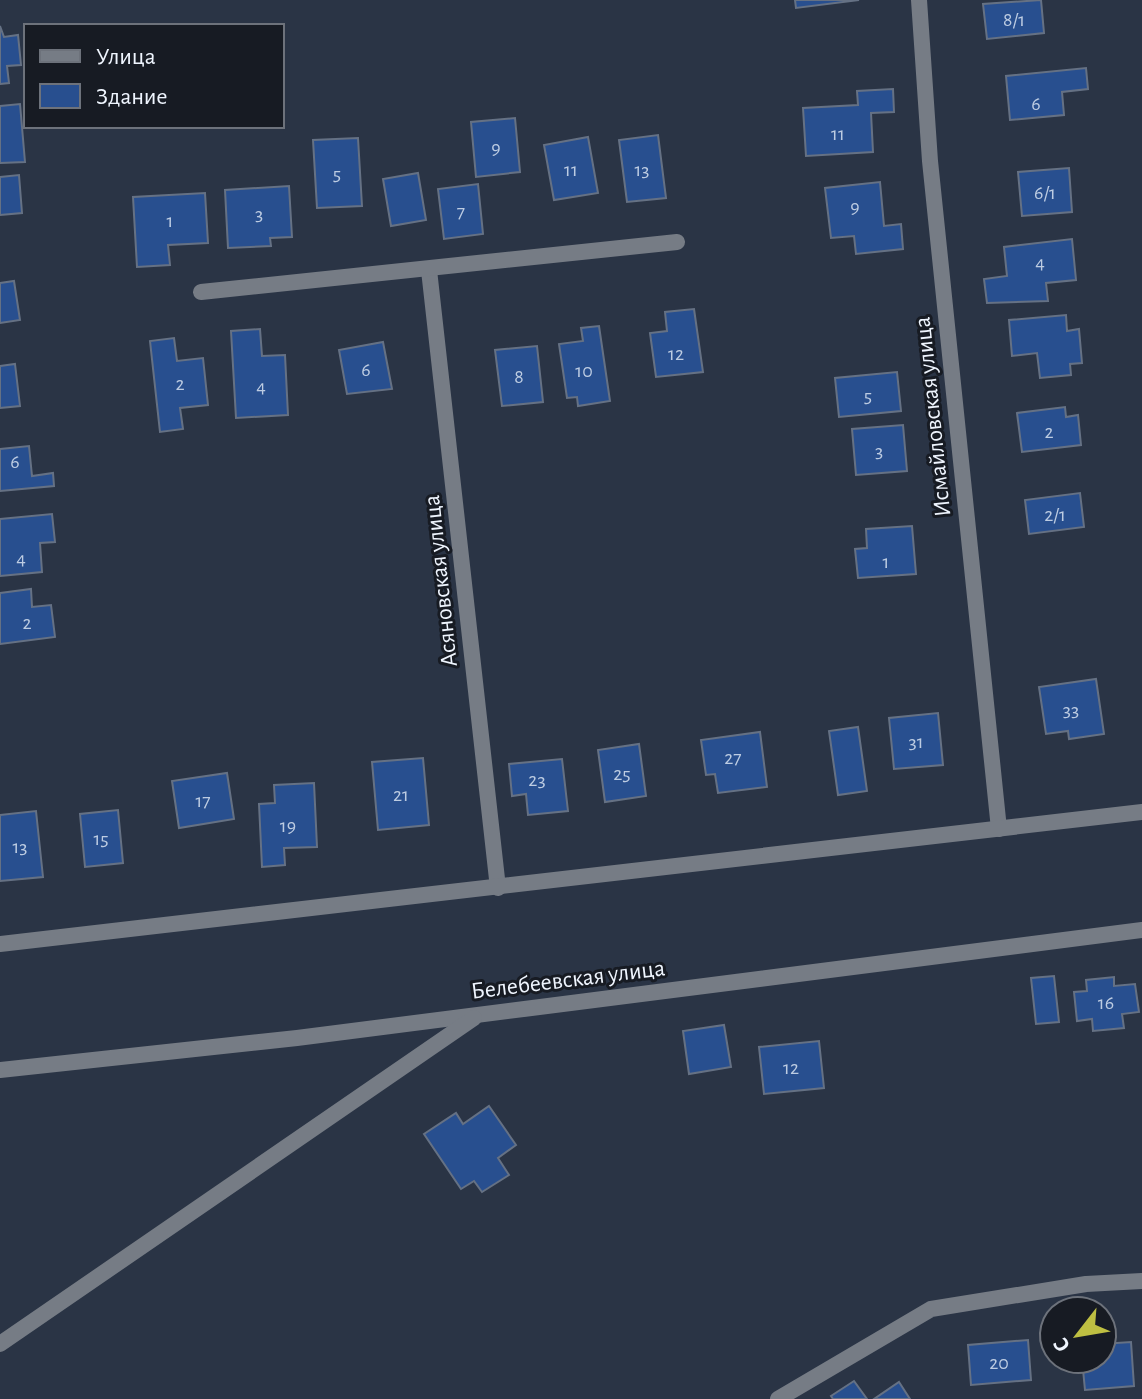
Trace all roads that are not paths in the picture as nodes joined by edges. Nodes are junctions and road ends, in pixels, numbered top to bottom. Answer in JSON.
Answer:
{"nodes":[{"id":1,"x":919,"y":0,"type":"edge"},
{"id":2,"x":677,"y":242,"type":"dead end"},
{"id":3,"x":429,"y":270,"type":"junction"},
{"id":4,"x":201,"y":292,"type":"dead end"},
{"id":5,"x":1142,"y":812,"type":"edge"},
{"id":6,"x":999,"y":829,"type":"junction"},
{"id":7,"x":498,"y":888,"type":"junction"},
{"id":8,"x":1142,"y":930,"type":"edge"},
{"id":9,"x":0,"y":944,"type":"edge"},
{"id":10,"x":478,"y":1015,"type":"junction"},
{"id":11,"x":0,"y":1070,"type":"edge"},
{"id":12,"x":1142,"y":1281,"type":"edge"},
{"id":13,"x":0,"y":1344,"type":"edge"},
{"id":14,"x":778,"y":1399,"type":"edge"}],
"edges":[{"from":1,"to":6,"type":"street","name":"Исмайловская улица"},
{"from":2,"to":3,"type":"street"},
{"from":3,"to":4,"type":"street"},
{"from":3,"to":7,"type":"street","name":"Асяновская улица"},
{"from":5,"to":6,"type":"street"},
{"from":6,"to":7,"type":"street"},
{"from":7,"to":9,"type":"street"},
{"from":8,"to":10,"type":"street","name":"Белебеевская улица"},
{"from":10,"to":11,"type":"street","name":"Белебеевская улица"},
{"from":10,"to":13,"type":"street"},
{"from":12,"to":14,"type":"street"}]}
